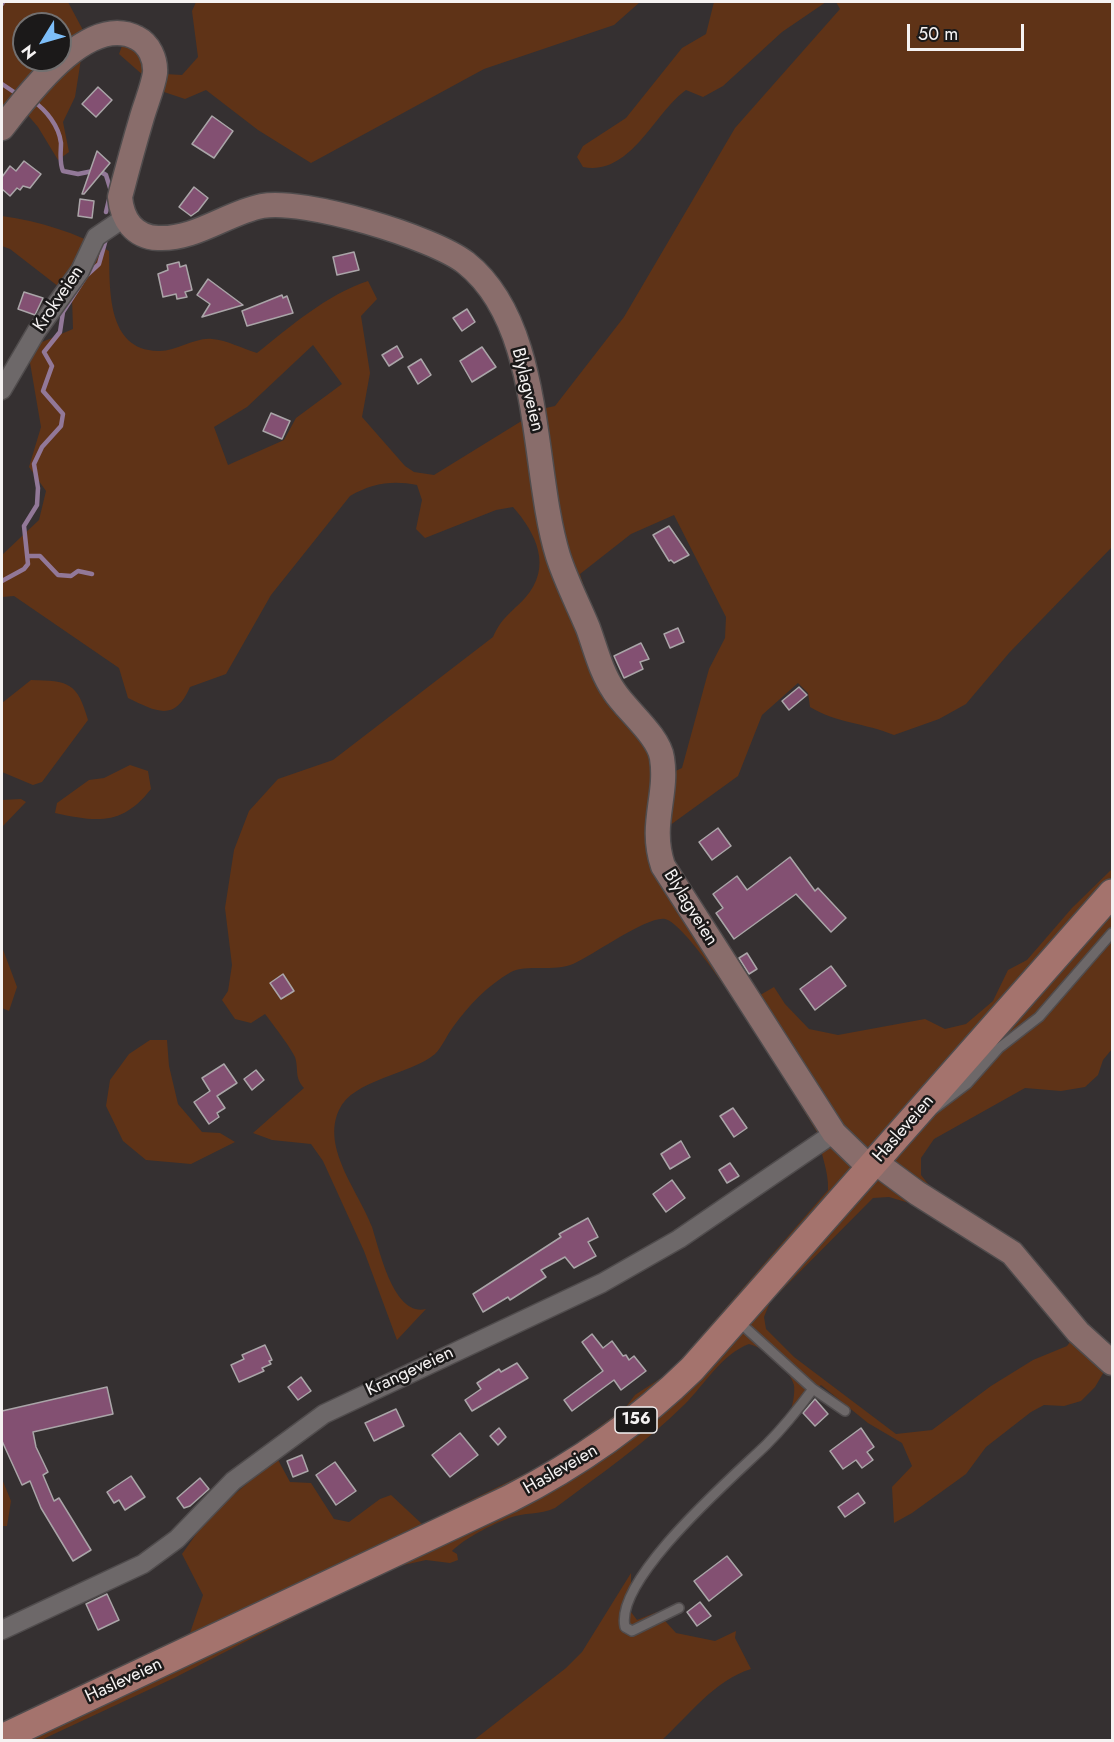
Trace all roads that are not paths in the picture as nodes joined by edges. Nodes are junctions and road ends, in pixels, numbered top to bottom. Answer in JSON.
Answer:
{"nodes":[{"id":1,"x":2,"y":128,"type":"edge"},
{"id":2,"x":124,"y":218,"type":"junction"},
{"id":3,"x":2,"y":390,"type":"edge"},
{"id":4,"x":1113,"y":893,"type":"edge"},
{"id":5,"x":1113,"y":933,"type":"edge"},
{"id":6,"x":915,"y":1117,"type":"junction"},
{"id":7,"x":834,"y":1134,"type":"junction"},
{"id":8,"x":872,"y":1165,"type":"junction"},
{"id":9,"x":736,"y":1320,"type":"junction"},
{"id":10,"x":1113,"y":1363,"type":"edge"},
{"id":11,"x":813,"y":1389,"type":"junction"},
{"id":12,"x":845,"y":1411,"type":"dead end"},
{"id":13,"x":679,"y":1608,"type":"dead end"},
{"id":14,"x":2,"y":1630,"type":"edge"},
{"id":15,"x":2,"y":1738,"type":"edge"}],
"edges":[{"from":1,"to":2,"type":"street"},
{"from":2,"to":3,"type":"street","name":"Krokveien"},
{"from":2,"to":7,"type":"street","name":"Blylagveien"},
{"from":4,"to":6,"type":"main road","name":"Hasleveien","number":"156"},
{"from":5,"to":6,"type":"lane"},
{"from":6,"to":8,"type":"main road","name":"Hasleveien","number":"156"},
{"from":7,"to":8,"type":"street","name":"Blylagveien"},
{"from":7,"to":14,"type":"street","name":"Krangeveien"},
{"from":8,"to":9,"type":"main road","name":"Hasleveien","number":"156"},
{"from":8,"to":10,"type":"street","name":"Blylagveien"},
{"from":9,"to":11,"type":"lane"},
{"from":9,"to":15,"type":"main road","name":"Hasleveien","number":"156"},
{"from":11,"to":12,"type":"lane"},
{"from":11,"to":13,"type":"lane"}]}
